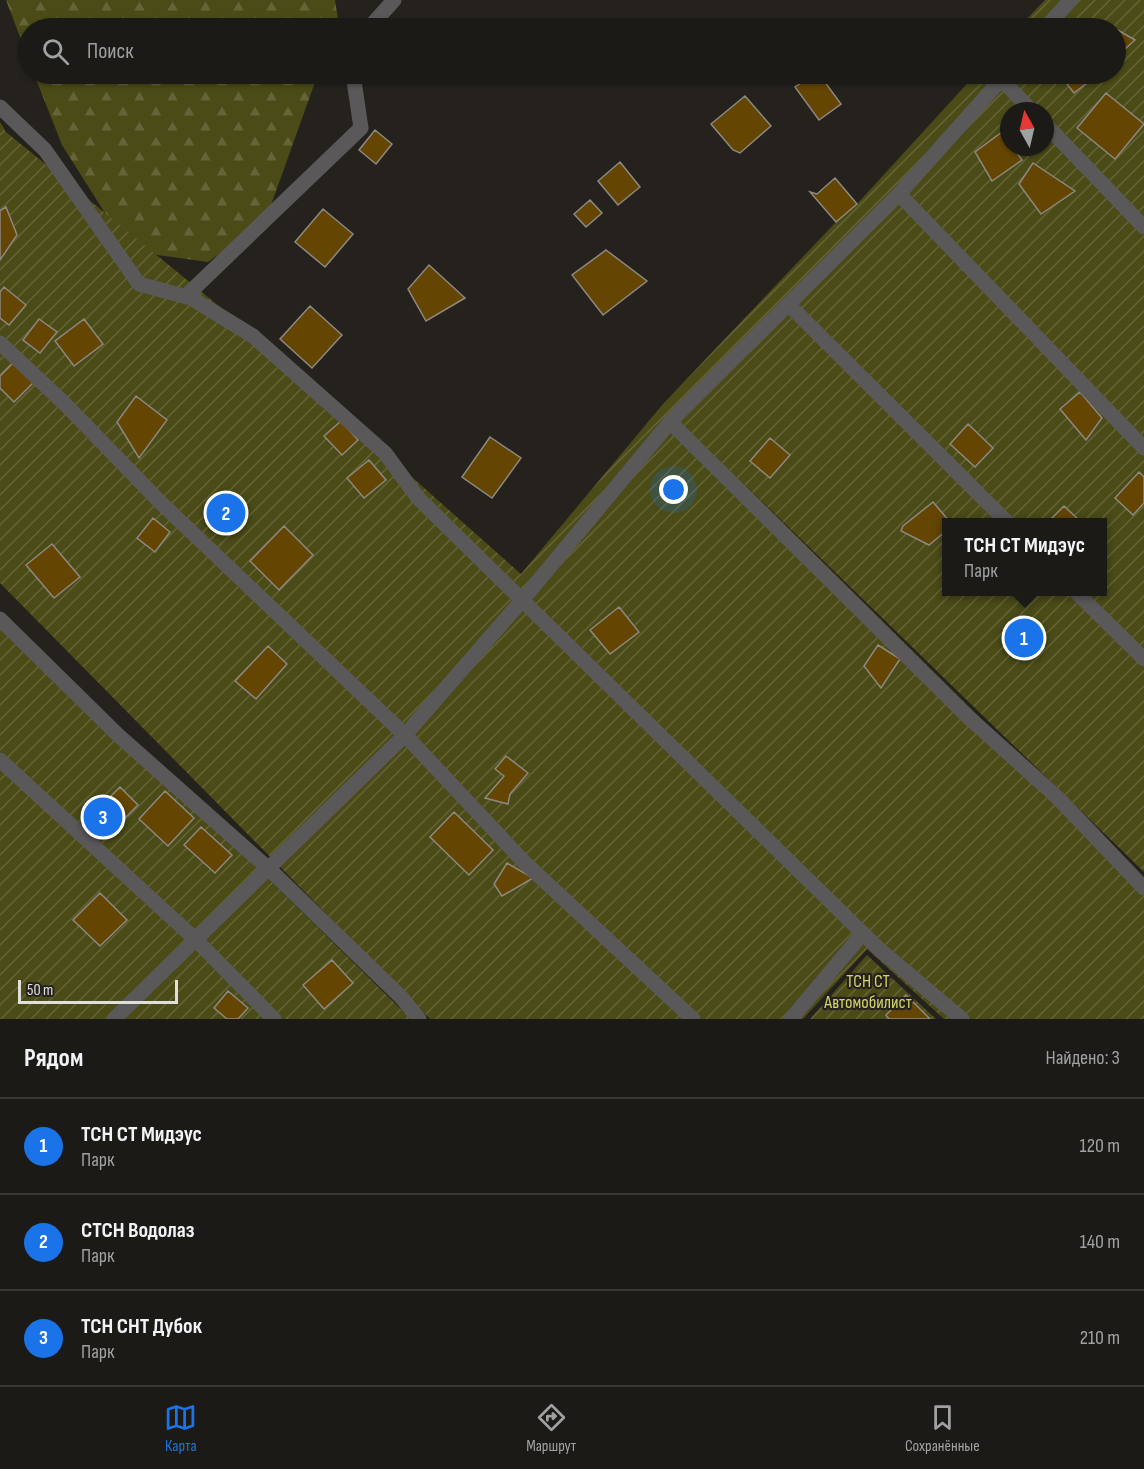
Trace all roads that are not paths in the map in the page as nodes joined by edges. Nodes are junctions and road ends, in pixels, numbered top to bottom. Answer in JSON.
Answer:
{"nodes":[{"id":1,"x":394,"y":0,"type":"edge"},
{"id":2,"x":1071,"y":0,"type":"edge"},
{"id":3,"x":378,"y":18,"type":"edge"},
{"id":4,"x":1054,"y":18,"type":"edge"},
{"id":5,"x":354,"y":84,"type":"edge"},
{"id":6,"x":997,"y":84,"type":"edge"},
{"id":7,"x":1010,"y":84,"type":"edge"},
{"id":8,"x":1025,"y":102,"type":"edge"},
{"id":9,"x":0,"y":107,"type":"edge"},
{"id":10,"x":1054,"y":133,"type":"edge"},
{"id":11,"x":899,"y":194,"type":"junction"},
{"id":12,"x":1144,"y":227,"type":"edge"},
{"id":13,"x":186,"y":297,"type":"junction"},
{"id":14,"x":789,"y":305,"type":"junction"},
{"id":15,"x":0,"y":343,"type":"edge"},
{"id":16,"x":670,"y":422,"type":"junction"},
{"id":17,"x":1144,"y":448,"type":"edge"},
{"id":18,"x":1003,"y":518,"type":"edge"},
{"id":19,"x":1081,"y":596,"type":"edge"},
{"id":20,"x":524,"y":598,"type":"junction"},
{"id":21,"x":0,"y":619,"type":"edge"},
{"id":22,"x":1144,"y":659,"type":"edge"},
{"id":23,"x":405,"y":735,"type":"junction"},
{"id":24,"x":0,"y":760,"type":"edge"},
{"id":25,"x":269,"y":869,"type":"junction"},
{"id":26,"x":1144,"y":888,"type":"edge"},
{"id":27,"x":863,"y":933,"type":"junction"},
{"id":28,"x":195,"y":939,"type":"junction"},
{"id":29,"x":114,"y":1019,"type":"edge"},
{"id":30,"x":274,"y":1019,"type":"edge"},
{"id":31,"x":419,"y":1019,"type":"edge"},
{"id":32,"x":693,"y":1019,"type":"edge"},
{"id":33,"x":791,"y":1019,"type":"edge"},
{"id":34,"x":962,"y":1019,"type":"edge"}],
"edges":[{"from":1,"to":3,"type":"street"},
{"from":2,"to":4,"type":"street"},
{"from":5,"to":13,"type":"street"},
{"from":6,"to":11,"type":"street"},
{"from":7,"to":8,"type":"street"},
{"from":9,"to":13,"type":"street"},
{"from":10,"to":12,"type":"street"},
{"from":11,"to":14,"type":"street"},
{"from":11,"to":17,"type":"street"},
{"from":13,"to":20,"type":"street"},
{"from":14,"to":16,"type":"street"},
{"from":14,"to":18,"type":"street"},
{"from":15,"to":23,"type":"street"},
{"from":16,"to":20,"type":"street"},
{"from":16,"to":26,"type":"street"},
{"from":19,"to":22,"type":"street"},
{"from":20,"to":23,"type":"street"},
{"from":20,"to":27,"type":"street"},
{"from":21,"to":25,"type":"street"},
{"from":23,"to":25,"type":"street"},
{"from":23,"to":32,"type":"street"},
{"from":24,"to":28,"type":"street"},
{"from":25,"to":28,"type":"street"},
{"from":25,"to":31,"type":"street"},
{"from":27,"to":33,"type":"street"},
{"from":27,"to":34,"type":"street"},
{"from":28,"to":29,"type":"street"},
{"from":28,"to":30,"type":"street"}]}
